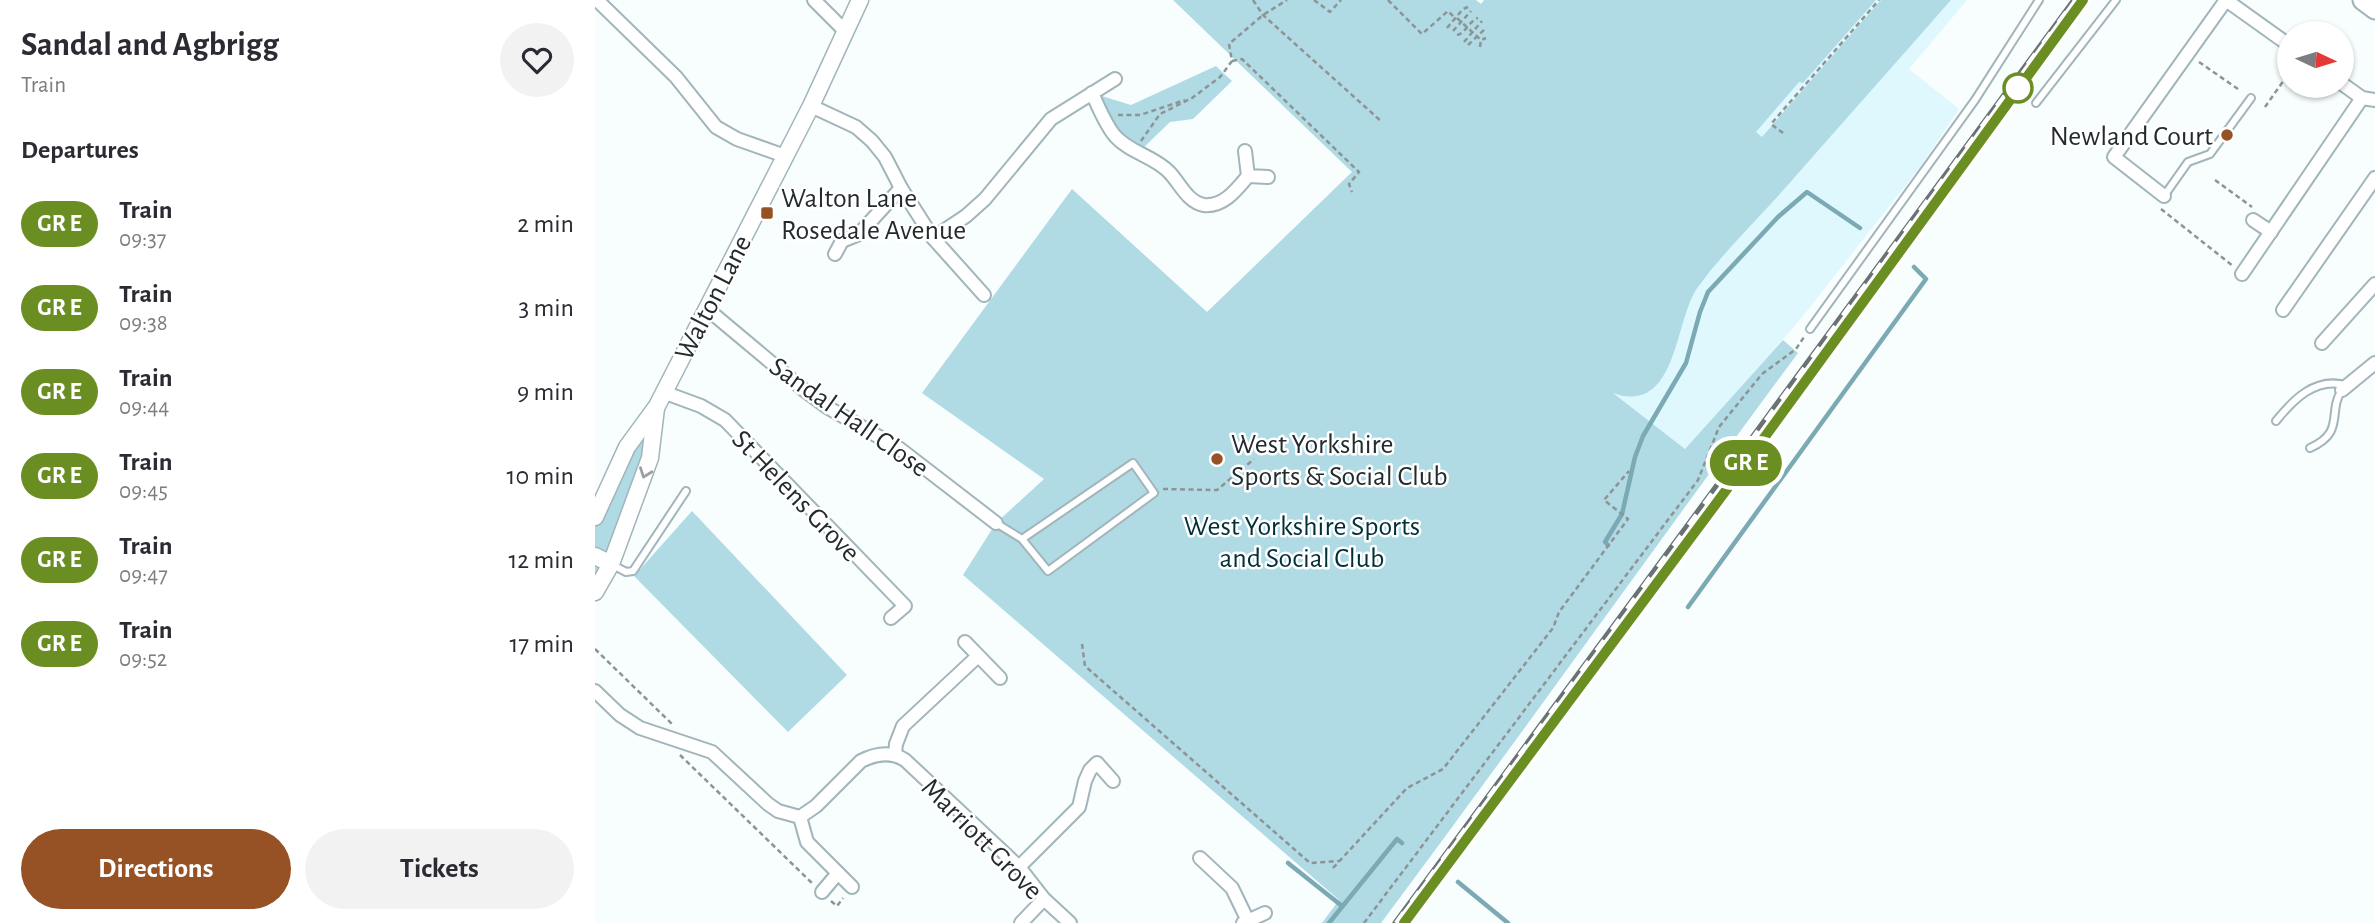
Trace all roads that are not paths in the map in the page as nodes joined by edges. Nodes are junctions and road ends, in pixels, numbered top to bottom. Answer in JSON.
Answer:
{"nodes":[{"id":1,"x":597,"y":0,"type":"edge"},
{"id":2,"x":814,"y":0,"type":"edge"},
{"id":3,"x":860,"y":0,"type":"edge"},
{"id":4,"x":2039,"y":0,"type":"edge"},
{"id":5,"x":2116,"y":0,"type":"edge"},
{"id":6,"x":2226,"y":0,"type":"edge"},
{"id":7,"x":2363,"y":0,"type":"edge"},
{"id":8,"x":2375,"y":9,"type":"edge"},
{"id":9,"x":845,"y":31,"type":"junction"},
{"id":10,"x":2277,"y":36,"type":"edge"},
{"id":11,"x":1115,"y":79,"type":"dead end"},
{"id":12,"x":1092,"y":93,"type":"junction"},
{"id":13,"x":2251,"y":98,"type":"dead end"},
{"id":14,"x":2369,"y":99,"type":"edge"},
{"id":15,"x":2036,"y":103,"type":"dead end"},
{"id":16,"x":811,"y":106,"type":"junction"},
{"id":17,"x":1245,"y":152,"type":"dead end"},
{"id":18,"x":785,"y":156,"type":"junction"},
{"id":19,"x":1248,"y":176,"type":"junction"},
{"id":20,"x":1268,"y":177,"type":"dead end"},
{"id":21,"x":2375,"y":178,"type":"edge"},
{"id":22,"x":901,"y":188,"type":"junction"},
{"id":23,"x":2363,"y":195,"type":"junction"},
{"id":24,"x":2164,"y":196,"type":"joint"},
{"id":25,"x":2375,"y":205,"type":"edge"},
{"id":26,"x":2253,"y":220,"type":"road end"},
{"id":27,"x":2271,"y":232,"type":"junction"},
{"id":28,"x":933,"y":238,"type":"junction"},
{"id":29,"x":835,"y":254,"type":"dead end"},
{"id":30,"x":2242,"y":274,"type":"road end"},
{"id":31,"x":2375,"y":284,"type":"edge"},
{"id":32,"x":984,"y":295,"type":"dead end"},
{"id":33,"x":706,"y":309,"type":"junction"},
{"id":34,"x":2283,"y":310,"type":"dead end"},
{"id":35,"x":1810,"y":329,"type":"road end"},
{"id":36,"x":2322,"y":344,"type":"dead end"},
{"id":37,"x":2375,"y":363,"type":"edge"},
{"id":38,"x":2344,"y":388,"type":"junction"},
{"id":39,"x":660,"y":399,"type":"junction"},
{"id":40,"x":2276,"y":421,"type":"dead end"},
{"id":41,"x":2310,"y":448,"type":"dead end"},
{"id":42,"x":686,"y":491,"type":"dead end"},
{"id":43,"x":595,"y":517,"type":"edge"},
{"id":44,"x":996,"y":523,"type":"joint"},
{"id":45,"x":1022,"y":539,"type":"junction"},
{"id":46,"x":595,"y":556,"type":"edge"},
{"id":47,"x":611,"y":564,"type":"junction"},
{"id":48,"x":595,"y":593,"type":"edge"},
{"id":49,"x":891,"y":618,"type":"dead end"},
{"id":50,"x":965,"y":642,"type":"dead end"},
{"id":51,"x":978,"y":656,"type":"junction"},
{"id":52,"x":1000,"y":678,"type":"dead end"},
{"id":53,"x":595,"y":691,"type":"edge"},
{"id":54,"x":895,"y":754,"type":"junction"},
{"id":55,"x":1113,"y":781,"type":"dead end"},
{"id":56,"x":800,"y":817,"type":"junction"},
{"id":57,"x":1200,"y":858,"type":"dead end"},
{"id":58,"x":1019,"y":867,"type":"junction"},
{"id":59,"x":838,"y":873,"type":"junction"},
{"id":60,"x":852,"y":887,"type":"road end"},
{"id":61,"x":822,"y":892,"type":"road end"},
{"id":62,"x":1044,"y":899,"type":"junction"},
{"id":63,"x":1265,"y":913,"type":"dead end"},
{"id":64,"x":1245,"y":922,"type":"edge"},
{"id":65,"x":1021,"y":923,"type":"edge"},
{"id":66,"x":1070,"y":923,"type":"edge"}],
"edges":[{"from":1,"to":18,"type":"street"},
{"from":2,"to":9,"type":"street"},
{"from":3,"to":9,"type":"street","name":"Walton Lane"},
{"from":4,"to":35,"type":"lane"},
{"from":5,"to":15,"type":"lane"},
{"from":6,"to":10,"type":"street"},
{"from":6,"to":24,"type":"street"},
{"from":7,"to":8,"type":"main road"},
{"from":9,"to":16,"type":"street","name":"Walton Lane"},
{"from":11,"to":12,"type":"street"},
{"from":12,"to":19,"type":"street"},
{"from":12,"to":28,"type":"street"},
{"from":13,"to":24,"type":"lane"},
{"from":14,"to":27,"type":"street"},
{"from":16,"to":18,"type":"street","name":"Walton Lane"},
{"from":16,"to":22,"type":"street"},
{"from":17,"to":19,"type":"street"},
{"from":18,"to":33,"type":"street","name":"Walton Lane"},
{"from":19,"to":20,"type":"street"},
{"from":21,"to":23,"type":"street"},
{"from":22,"to":28,"type":"street"},
{"from":22,"to":29,"type":"street"},
{"from":23,"to":25,"type":"street"},
{"from":23,"to":34,"type":"street"},
{"from":26,"to":27,"type":"street"},
{"from":27,"to":30,"type":"street"},
{"from":28,"to":32,"type":"street"},
{"from":31,"to":36,"type":"street"},
{"from":33,"to":39,"type":"street","name":"Walton Lane"},
{"from":33,"to":44,"type":"street","name":"Sandal Hall Close"},
{"from":37,"to":38,"type":"street"},
{"from":38,"to":40,"type":"lane"},
{"from":38,"to":41,"type":"lane"},
{"from":39,"to":43,"type":"street","name":"Walton Lane"},
{"from":39,"to":47,"type":"street","name":"Walton Lane","one_way":true},
{"from":39,"to":49,"type":"street","name":"St Helens Grove"},
{"from":42,"to":47,"type":"lane"},
{"from":44,"to":45,"type":"lane"},
{"from":45,"to":45,"type":"lane"},
{"from":46,"to":47,"type":"street"},
{"from":47,"to":48,"type":"street","name":"Walton Lane"},
{"from":50,"to":51,"type":"street"},
{"from":51,"to":52,"type":"street"},
{"from":51,"to":54,"type":"street"},
{"from":53,"to":56,"type":"street"},
{"from":54,"to":56,"type":"street"},
{"from":54,"to":58,"type":"street","name":"Marriott Grove"},
{"from":55,"to":58,"type":"street"},
{"from":56,"to":59,"type":"street"},
{"from":57,"to":64,"type":"street"},
{"from":58,"to":62,"type":"street","name":"Marriott Grove"},
{"from":59,"to":60,"type":"street"},
{"from":59,"to":61,"type":"street"},
{"from":62,"to":65,"type":"street"},
{"from":62,"to":66,"type":"street","name":"Marriott Grove"},
{"from":63,"to":64,"type":"street"}]}
